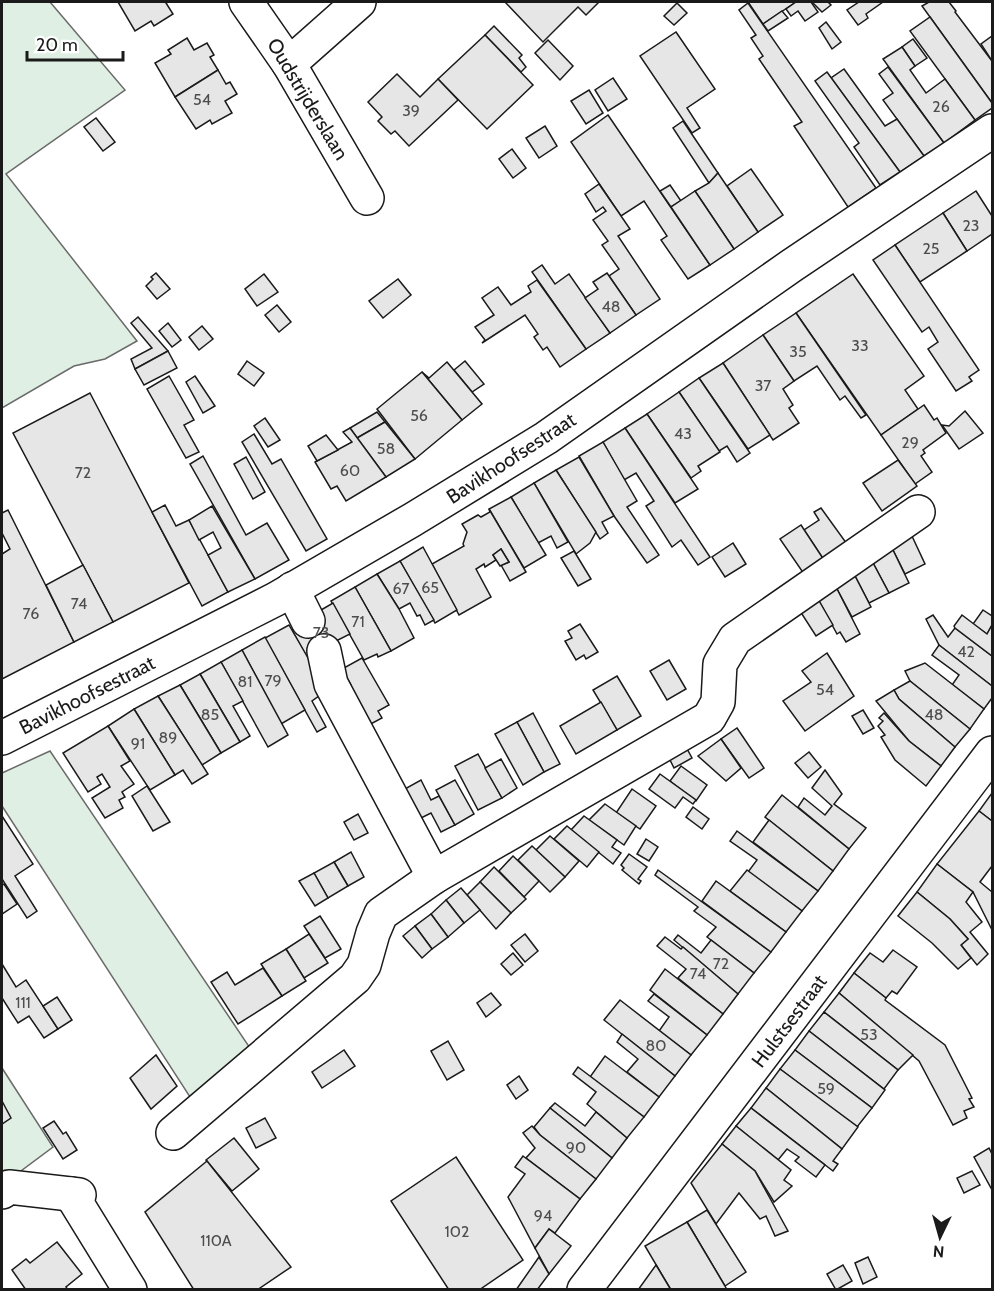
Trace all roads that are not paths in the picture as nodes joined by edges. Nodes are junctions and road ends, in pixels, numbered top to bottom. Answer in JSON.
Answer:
{"nodes":[{"id":1,"x":246,"y":2,"type":"edge"},
{"id":2,"x":359,"y":2,"type":"edge"},
{"id":3,"x":289,"y":64,"type":"junction"},
{"id":4,"x":993,"y":131,"type":"edge"},
{"id":5,"x":367,"y":198,"type":"dead end"},
{"id":6,"x":918,"y":512,"type":"dead end"},
{"id":7,"x":292,"y":589,"type":"junction"},
{"id":8,"x":308,"y":621,"type":"dead end"},
{"id":9,"x":324,"y":651,"type":"dead end"},
{"id":10,"x":2,"y":738,"type":"edge"},
{"id":11,"x":993,"y":753,"type":"edge"},
{"id":12,"x":435,"y":877,"type":"junction"},
{"id":13,"x":173,"y":1133,"type":"dead end"},
{"id":14,"x":2,"y":1192,"type":"edge"},
{"id":15,"x":130,"y":1290,"type":"edge"},
{"id":16,"x":584,"y":1290,"type":"edge"}],
"edges":[{"from":1,"to":3,"type":"street","name":"Oudstrijderslaan"},
{"from":2,"to":3,"type":"street"},
{"from":3,"to":5,"type":"street","name":"Oudstrijderslaan"},
{"from":4,"to":7,"type":"street","name":"Bavikhoofsestraat"},
{"from":6,"to":12,"type":"street"},
{"from":7,"to":8,"type":"street"},
{"from":7,"to":10,"type":"street","name":"Bavikhoofsestraat"},
{"from":9,"to":12,"type":"street"},
{"from":11,"to":16,"type":"street","name":"Hulstsestraat"},
{"from":12,"to":13,"type":"street"},
{"from":14,"to":15,"type":"street"}]}
